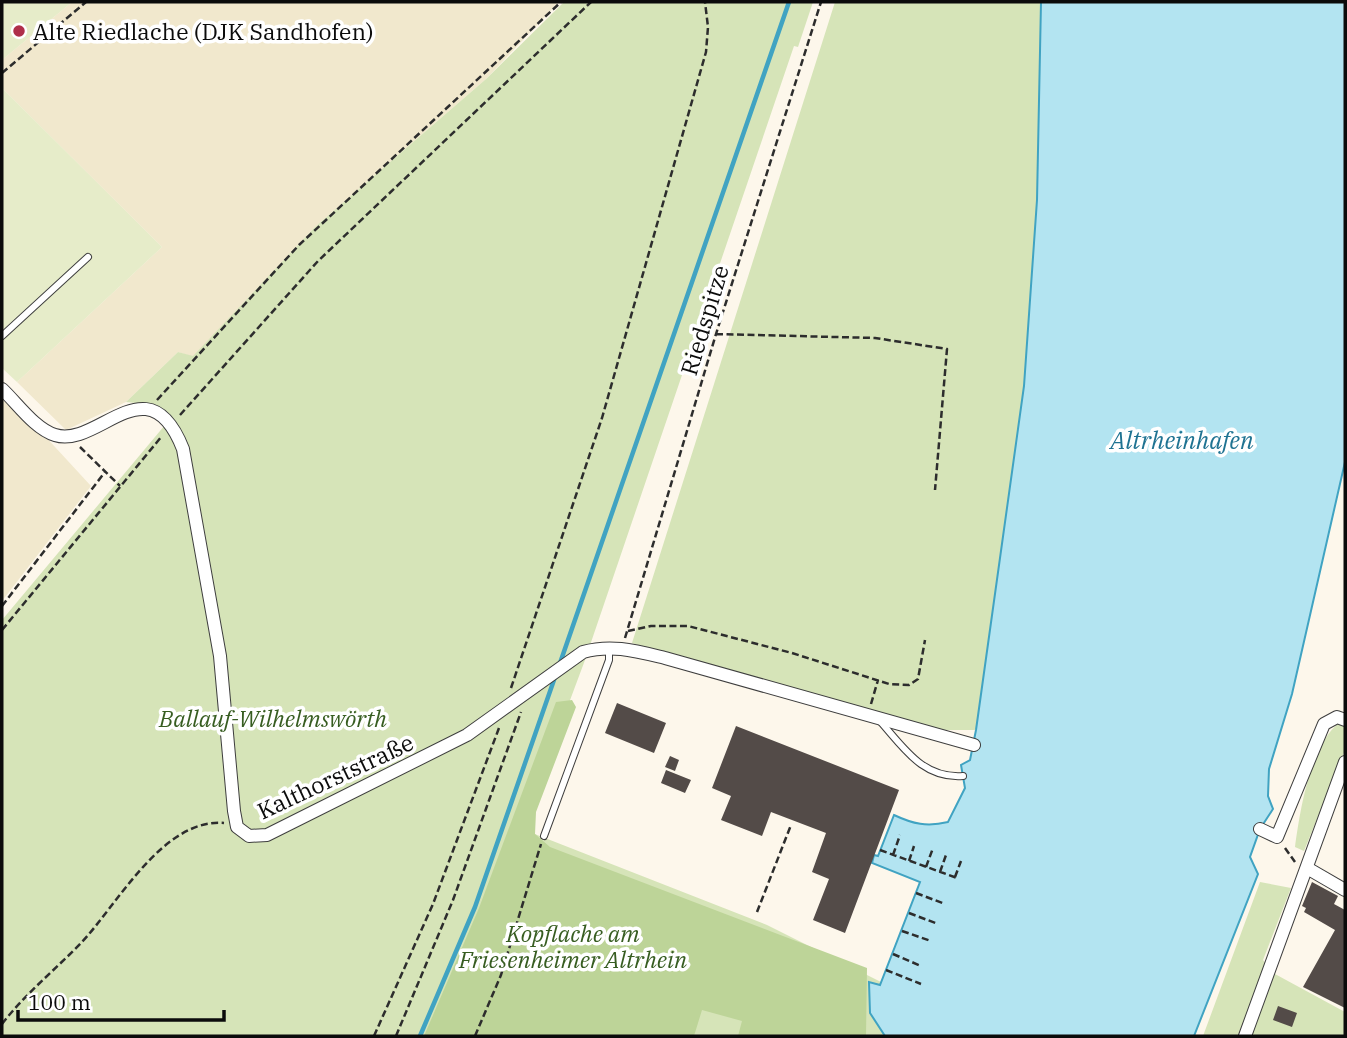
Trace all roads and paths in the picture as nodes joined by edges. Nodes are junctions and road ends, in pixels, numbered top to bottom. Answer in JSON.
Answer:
{"nodes":[{"id":1,"x":86,"y":2,"type":"edge"},
{"id":2,"x":561,"y":2,"type":"edge"},
{"id":3,"x":591,"y":2,"type":"edge"},
{"id":4,"x":705,"y":2,"type":"edge"},
{"id":5,"x":821,"y":2,"type":"edge"},
{"id":6,"x":2,"y":73,"type":"edge"},
{"id":7,"x":89,"y":257,"type":"dead end"},
{"id":8,"x":716,"y":334,"type":"junction"},
{"id":9,"x":2,"y":336,"type":"edge"},
{"id":10,"x":2,"y":389,"type":"edge"},
{"id":11,"x":148,"y":410,"type":"junction"},
{"id":12,"x":181,"y":414,"type":"dead end"},
{"id":13,"x":69,"y":437,"type":"junction"},
{"id":14,"x":159,"y":439,"type":"dead end"},
{"id":15,"x":105,"y":472,"type":"junction"},
{"id":16,"x":120,"y":486,"type":"junction"},
{"id":17,"x":935,"y":490,"type":"dead end"},
{"id":18,"x":2,"y":606,"type":"edge"},
{"id":19,"x":2,"y":631,"type":"edge"},
{"id":20,"x":628,"y":631,"type":"junction"},
{"id":21,"x":925,"y":640,"type":"dead end"},
{"id":22,"x":615,"y":647,"type":"junction"},
{"id":23,"x":878,"y":680,"type":"junction"},
{"id":24,"x":505,"y":708,"type":"junction"},
{"id":25,"x":523,"y":712,"type":"dead end"},
{"id":26,"x":873,"y":719,"type":"junction"},
{"id":27,"x":1345,"y":720,"type":"edge"},
{"id":28,"x":974,"y":745,"type":"dead end"},
{"id":29,"x":1345,"y":762,"type":"edge"},
{"id":30,"x":963,"y":776,"type":"dead end"},
{"id":31,"x":791,"y":825,"type":"dead end"},
{"id":32,"x":237,"y":827,"type":"junction"},
{"id":33,"x":1260,"y":829,"type":"dead end"},
{"id":34,"x":900,"y":835,"type":"dead end"},
{"id":35,"x":544,"y":836,"type":"joint"},
{"id":36,"x":1277,"y":836,"type":"junction"},
{"id":37,"x":914,"y":846,"type":"dead end"},
{"id":38,"x":933,"y":848,"type":"dead end"},
{"id":39,"x":880,"y":850,"type":"dead end"},
{"id":40,"x":893,"y":855,"type":"junction"},
{"id":41,"x":946,"y":855,"type":"dead end"},
{"id":42,"x":909,"y":861,"type":"junction"},
{"id":43,"x":961,"y":861,"type":"dead end"},
{"id":44,"x":1293,"y":861,"type":"dead end"},
{"id":45,"x":926,"y":867,"type":"junction"},
{"id":46,"x":1307,"y":868,"type":"junction"},
{"id":47,"x":940,"y":872,"type":"junction"},
{"id":48,"x":1345,"y":890,"type":"edge"},
{"id":49,"x":916,"y":893,"type":"dead end"},
{"id":50,"x":945,"y":904,"type":"dead end"},
{"id":51,"x":757,"y":912,"type":"dead end"},
{"id":52,"x":909,"y":913,"type":"dead end"},
{"id":53,"x":938,"y":924,"type":"dead end"},
{"id":54,"x":902,"y":931,"type":"dead end"},
{"id":55,"x":931,"y":941,"type":"dead end"},
{"id":56,"x":893,"y":954,"type":"dead end"},
{"id":57,"x":921,"y":965,"type":"dead end"},
{"id":58,"x":886,"y":970,"type":"dead end"},
{"id":59,"x":921,"y":984,"type":"dead end"},
{"id":60,"x":2,"y":1024,"type":"edge"},
{"id":61,"x":374,"y":1036,"type":"edge"},
{"id":62,"x":396,"y":1036,"type":"edge"},
{"id":63,"x":475,"y":1036,"type":"edge"},
{"id":64,"x":1245,"y":1036,"type":"edge"}],
"edges":[{"from":1,"to":6,"type":"path"},
{"from":2,"to":11,"type":"path"},
{"from":3,"to":12,"type":"path"},
{"from":4,"to":24,"type":"path"},
{"from":5,"to":8,"type":"path","name":"Riedspitze"},
{"from":7,"to":9,"type":"lane"},
{"from":8,"to":17,"type":"path"},
{"from":8,"to":20,"type":"path","name":"Riedspitze"},
{"from":10,"to":13,"type":"street"},
{"from":11,"to":13,"type":"street"},
{"from":11,"to":32,"type":"street","name":"Kalthorststraße"},
{"from":13,"to":15,"type":"path"},
{"from":14,"to":16,"type":"path"},
{"from":15,"to":16,"type":"path"},
{"from":15,"to":18,"type":"path"},
{"from":16,"to":19,"type":"path"},
{"from":20,"to":22,"type":"path","name":"Riedspitze"},
{"from":20,"to":23,"type":"path"},
{"from":21,"to":23,"type":"path"},
{"from":22,"to":24,"type":"street","name":"Kalthorststraße"},
{"from":22,"to":26,"type":"street","name":"Kalthorststraße"},
{"from":22,"to":35,"type":"lane"},
{"from":23,"to":26,"type":"path"},
{"from":24,"to":32,"type":"street","name":"Kalthorststraße"},
{"from":24,"to":61,"type":"path"},
{"from":25,"to":62,"type":"path"},
{"from":26,"to":28,"type":"street","name":"Kalthorststraße"},
{"from":26,"to":30,"type":"lane"},
{"from":27,"to":36,"type":"street"},
{"from":29,"to":46,"type":"street"},
{"from":31,"to":51,"type":"path"},
{"from":32,"to":60,"type":"path"},
{"from":33,"to":36,"type":"street"},
{"from":34,"to":40,"type":"path"},
{"from":35,"to":63,"type":"path"},
{"from":36,"to":44,"type":"path"},
{"from":37,"to":42,"type":"path"},
{"from":38,"to":45,"type":"path"},
{"from":39,"to":40,"type":"path"},
{"from":40,"to":42,"type":"path"},
{"from":41,"to":47,"type":"path"},
{"from":42,"to":45,"type":"path"},
{"from":43,"to":47,"type":"path"},
{"from":45,"to":47,"type":"path"},
{"from":46,"to":48,"type":"street"},
{"from":46,"to":64,"type":"street"},
{"from":49,"to":50,"type":"path"},
{"from":52,"to":53,"type":"path"},
{"from":54,"to":55,"type":"path"},
{"from":56,"to":57,"type":"path"},
{"from":58,"to":59,"type":"path"}]}
